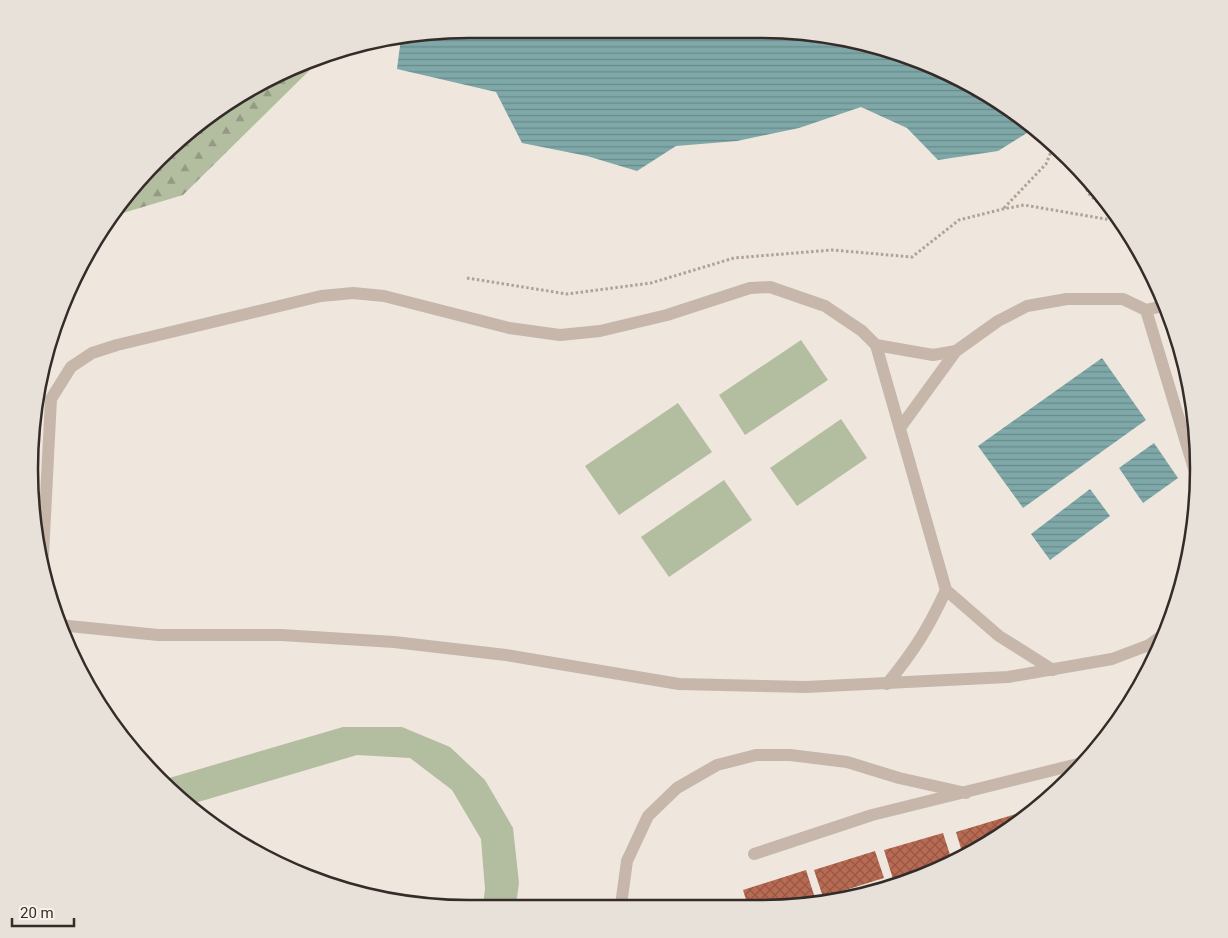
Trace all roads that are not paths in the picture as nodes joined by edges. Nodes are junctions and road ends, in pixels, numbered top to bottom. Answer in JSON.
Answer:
{"nodes":[{"id":1,"x":1159,"y":307,"type":"edge"},
{"id":2,"x":1146,"y":310,"type":"junction"},
{"id":3,"x":876,"y":345,"type":"junction"},
{"id":4,"x":956,"y":351,"type":"junction"},
{"id":5,"x":900,"y":428,"type":"junction"},
{"id":6,"x":1190,"y":456,"type":"edge"},
{"id":7,"x":44,"y":540,"type":"edge"},
{"id":8,"x":946,"y":590,"type":"junction"},
{"id":9,"x":67,"y":626,"type":"edge"},
{"id":10,"x":1155,"y":641,"type":"edge"},
{"id":11,"x":1052,"y":670,"type":"junction"},
{"id":12,"x":887,"y":684,"type":"junction"},
{"id":13,"x":1072,"y":766,"type":"edge"},
{"id":14,"x":966,"y":793,"type":"junction"},
{"id":15,"x":754,"y":854,"type":"dead end"},
{"id":16,"x":622,"y":900,"type":"edge"}],
"edges":[{"from":1,"to":2,"type":"street"},
{"from":2,"to":4,"type":"street"},
{"from":2,"to":6,"type":"street"},
{"from":3,"to":4,"type":"street"},
{"from":3,"to":5,"type":"street"},
{"from":3,"to":7,"type":"street"},
{"from":4,"to":5,"type":"street"},
{"from":5,"to":8,"type":"street"},
{"from":8,"to":11,"type":"street"},
{"from":8,"to":12,"type":"street"},
{"from":9,"to":12,"type":"street"},
{"from":10,"to":11,"type":"street"},
{"from":11,"to":12,"type":"street"},
{"from":13,"to":14,"type":"street"},
{"from":14,"to":15,"type":"street"},
{"from":14,"to":16,"type":"street"}]}
